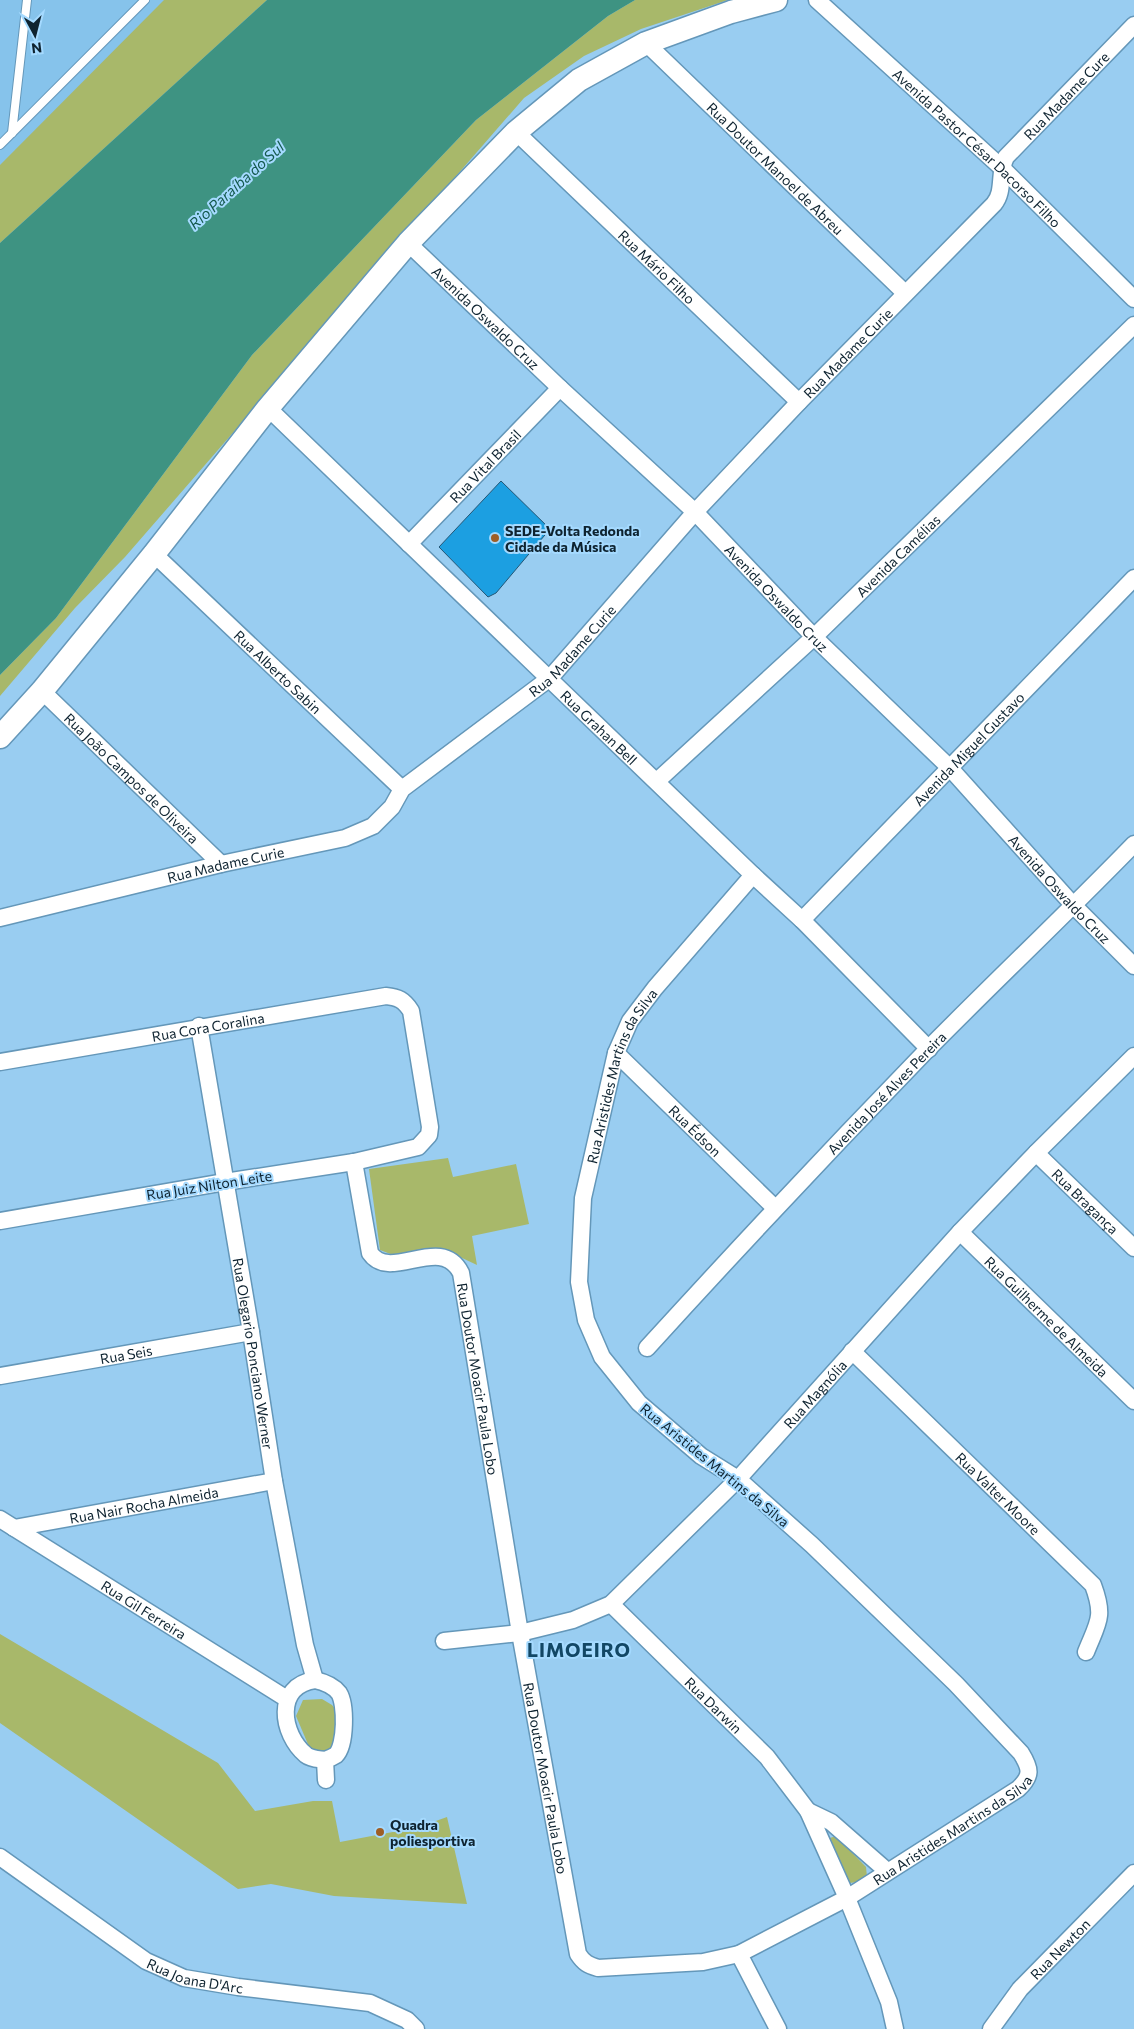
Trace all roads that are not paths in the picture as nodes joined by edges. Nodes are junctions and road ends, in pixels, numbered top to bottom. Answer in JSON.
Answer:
{"nodes":[{"id":1,"x":27,"y":0,"type":"edge"},
{"id":2,"x":144,"y":0,"type":"edge"},
{"id":3,"x":776,"y":0,"type":"edge"},
{"id":4,"x":817,"y":0,"type":"edge"},
{"id":5,"x":1134,"y":25,"type":"edge"},
{"id":6,"x":646,"y":43,"type":"junction"},
{"id":7,"x":516,"y":132,"type":"junction"},
{"id":8,"x":12,"y":133,"type":"junction"},
{"id":9,"x":0,"y":145,"type":"edge"},
{"id":10,"x":1002,"y":168,"type":"junction"},
{"id":11,"x":408,"y":243,"type":"junction"},
{"id":12,"x":905,"y":293,"type":"junction"},
{"id":13,"x":1132,"y":293,"type":"edge"},
{"id":14,"x":1134,"y":325,"type":"edge"},
{"id":15,"x":560,"y":388,"type":"junction"},
{"id":16,"x":799,"y":402,"type":"junction"},
{"id":17,"x":268,"y":408,"type":"junction"},
{"id":18,"x":695,"y":512,"type":"junction"},
{"id":19,"x":409,"y":544,"type":"junction"},
{"id":20,"x":154,"y":554,"type":"junction"},
{"id":21,"x":1134,"y":578,"type":"edge"},
{"id":22,"x":814,"y":637,"type":"junction"},
{"id":23,"x":550,"y":678,"type":"junction"},
{"id":24,"x":42,"y":691,"type":"junction"},
{"id":25,"x":0,"y":737,"type":"edge"},
{"id":26,"x":949,"y":767,"type":"junction"},
{"id":27,"x":657,"y":781,"type":"junction"},
{"id":28,"x":402,"y":789,"type":"junction"},
{"id":29,"x":1134,"y":844,"type":"edge"},
{"id":30,"x":221,"y":864,"type":"junction"},
{"id":31,"x":753,"y":875,"type":"junction"},
{"id":32,"x":1074,"y":906,"type":"junction"},
{"id":33,"x":0,"y":918,"type":"edge"},
{"id":34,"x":802,"y":920,"type":"junction"},
{"id":35,"x":1134,"y":966,"type":"edge"},
{"id":36,"x":199,"y":1026,"type":"junction"},
{"id":37,"x":929,"y":1049,"type":"junction"},
{"id":38,"x":616,"y":1053,"type":"junction"},
{"id":39,"x":1134,"y":1056,"type":"edge"},
{"id":40,"x":0,"y":1062,"type":"edge"},
{"id":41,"x":418,"y":1147,"type":"joint"},
{"id":42,"x":1036,"y":1153,"type":"junction"},
{"id":43,"x":354,"y":1162,"type":"junction"},
{"id":44,"x":224,"y":1182,"type":"junction"},
{"id":45,"x":775,"y":1208,"type":"junction"},
{"id":46,"x":0,"y":1221,"type":"edge"},
{"id":47,"x":960,"y":1232,"type":"junction"},
{"id":48,"x":1134,"y":1248,"type":"edge"},
{"id":49,"x":251,"y":1332,"type":"junction"},
{"id":50,"x":647,"y":1348,"type":"dead end"},
{"id":51,"x":852,"y":1351,"type":"junction"},
{"id":52,"x":0,"y":1376,"type":"edge"},
{"id":53,"x":1134,"y":1401,"type":"edge"},
{"id":54,"x":738,"y":1479,"type":"junction"},
{"id":55,"x":274,"y":1481,"type":"junction"},
{"id":56,"x":0,"y":1519,"type":"edge"},
{"id":57,"x":14,"y":1528,"type":"junction"},
{"id":58,"x":611,"y":1604,"type":"junction"},
{"id":59,"x":520,"y":1633,"type":"junction"},
{"id":60,"x":444,"y":1641,"type":"dead end"},
{"id":61,"x":1086,"y":1652,"type":"dead end"},
{"id":62,"x":315,"y":1680,"type":"junction"},
{"id":63,"x":287,"y":1699,"type":"junction"},
{"id":64,"x":325,"y":1760,"type":"junction"},
{"id":65,"x":326,"y":1780,"type":"dead end"},
{"id":66,"x":808,"y":1811,"type":"junction"},
{"id":67,"x":0,"y":1858,"type":"edge"},
{"id":68,"x":886,"y":1871,"type":"junction"},
{"id":69,"x":1134,"y":1873,"type":"edge"},
{"id":70,"x":847,"y":1898,"type":"junction"},
{"id":71,"x":739,"y":1954,"type":"junction"},
{"id":72,"x":416,"y":2029,"type":"edge"},
{"id":73,"x":778,"y":2029,"type":"edge"},
{"id":74,"x":895,"y":2029,"type":"edge"},
{"id":75,"x":991,"y":2029,"type":"edge"}],
"edges":[{"from":1,"to":8,"type":"lane"},
{"from":2,"to":8,"type":"lane"},
{"from":3,"to":6,"type":"main road"},
{"from":4,"to":10,"type":"street","name":"Avenida Pastor César Dacorso Filho"},
{"from":5,"to":10,"type":"street","name":"Rua Madame Cure"},
{"from":6,"to":7,"type":"main road"},
{"from":6,"to":12,"type":"street","name":"Rua Doutor Manoel de Abreu"},
{"from":7,"to":11,"type":"main road"},
{"from":7,"to":16,"type":"street","name":"Rua Mário Filho"},
{"from":8,"to":9,"type":"lane"},
{"from":10,"to":12,"type":"street","name":"Rua Madame Curie"},
{"from":10,"to":13,"type":"street","name":"Avenida Pastor César Dacorso Filho"},
{"from":11,"to":15,"type":"street","name":"Avenida Oswaldo Cruz"},
{"from":11,"to":17,"type":"main road"},
{"from":12,"to":16,"type":"street","name":"Rua Madame Curie"},
{"from":14,"to":22,"type":"street","name":"Avenida Camélias"},
{"from":15,"to":18,"type":"street","name":"Avenida Oswaldo Cruz"},
{"from":15,"to":19,"type":"street","name":"Rua Vital Brasil"},
{"from":16,"to":18,"type":"street","name":"Rua Madame Curie"},
{"from":17,"to":19,"type":"street","name":"Rua Grahan Bell"},
{"from":17,"to":20,"type":"main road"},
{"from":18,"to":22,"type":"street","name":"Avenida Oswaldo Cruz"},
{"from":18,"to":23,"type":"street","name":"Rua Madame Curie"},
{"from":19,"to":23,"type":"street","name":"Rua Grahan Bell"},
{"from":20,"to":24,"type":"main road"},
{"from":20,"to":28,"type":"street","name":"Rua Alberto Sabin"},
{"from":21,"to":26,"type":"street","name":"Avenida Miguel Gustavo"},
{"from":22,"to":26,"type":"street","name":"Avenida Oswaldo Cruz"},
{"from":22,"to":27,"type":"street","name":"Avenida Camélias"},
{"from":23,"to":27,"type":"street","name":"Rua Grahan Bell"},
{"from":23,"to":28,"type":"street","name":"Rua Madame Curie"},
{"from":24,"to":25,"type":"main road"},
{"from":24,"to":30,"type":"street","name":"Rua João Campos de Oliveira"},
{"from":26,"to":32,"type":"street","name":"Avenida Oswaldo Cruz"},
{"from":26,"to":34,"type":"street","name":"Avenida Miguel Gustavo"},
{"from":27,"to":31,"type":"street","name":"Rua Grahan Bell"},
{"from":28,"to":30,"type":"street","name":"Rua Madame Curie"},
{"from":29,"to":32,"type":"street","name":"Avenida José Alves Pereira"},
{"from":30,"to":33,"type":"street","name":"Rua Madame Curie"},
{"from":31,"to":34,"type":"street","name":"Rua Grahan Bell"},
{"from":31,"to":38,"type":"street","name":"Rua Aristides Martins da Silva"},
{"from":32,"to":35,"type":"street","name":"Avenida Oswaldo Cruz"},
{"from":32,"to":37,"type":"street","name":"Avenida José Alves Pereira"},
{"from":34,"to":37,"type":"street","name":"Rua Grahan Bell"},
{"from":36,"to":40,"type":"street","name":"Rua Cora Coralina"},
{"from":36,"to":41,"type":"street","name":"Rua Cora Coralina"},
{"from":36,"to":44,"type":"street","name":"Rua Olegario Ponciano Werner"},
{"from":37,"to":45,"type":"street","name":"Avenida José Alves Pereira"},
{"from":38,"to":45,"type":"street","name":"Rua Édson"},
{"from":38,"to":54,"type":"street","name":"Rua Aristides Martins da Silva"},
{"from":39,"to":42,"type":"street","name":"Rua Magnólia"},
{"from":41,"to":43,"type":"street","name":"Rua Juiz Nilton Leite"},
{"from":42,"to":47,"type":"street","name":"Rua Magnólia"},
{"from":42,"to":48,"type":"street","name":"Rua Bragança"},
{"from":43,"to":44,"type":"street","name":"Rua Juiz Nilton Leite"},
{"from":43,"to":59,"type":"street","name":"Rua Doutor Moacir Paula Lobo"},
{"from":44,"to":46,"type":"street","name":"Rua Juiz Nilton Leite"},
{"from":44,"to":49,"type":"street","name":"Rua Olegario Ponciano Werner"},
{"from":45,"to":50,"type":"street","name":"Avenida José Alves Pereira"},
{"from":47,"to":51,"type":"street","name":"Rua Magnólia"},
{"from":47,"to":53,"type":"street","name":"Rua Guilherme de Almeida"},
{"from":49,"to":52,"type":"street","name":"Rua Seis"},
{"from":49,"to":55,"type":"street","name":"Rua Olegario Ponciano Werner"},
{"from":51,"to":54,"type":"street","name":"Rua Magnólia"},
{"from":51,"to":61,"type":"street","name":"Rua Valter Moore"},
{"from":54,"to":58,"type":"street","name":"Rua Magnólia"},
{"from":54,"to":68,"type":"street","name":"Rua Aristides Martins da Silva"},
{"from":55,"to":57,"type":"street","name":"Rua Nair Rocha Almeida"},
{"from":55,"to":62,"type":"street","name":"Rua Olegario Ponciano Werner"},
{"from":56,"to":57,"type":"street","name":"Rua Gil Ferreira"},
{"from":57,"to":63,"type":"street","name":"Rua Gil Ferreira"},
{"from":58,"to":59,"type":"street","name":"Rua Magnólia"},
{"from":58,"to":66,"type":"street","name":"Rua Darwin"},
{"from":59,"to":60,"type":"street","name":"Rua Magnólia"},
{"from":59,"to":71,"type":"street","name":"Rua Doutor Moacir Paula Lobo"},
{"from":62,"to":63,"type":"street"},
{"from":62,"to":64,"type":"street"},
{"from":63,"to":64,"type":"street"},
{"from":64,"to":65,"type":"street"},
{"from":66,"to":68,"type":"street","name":"Rua Darwin"},
{"from":66,"to":70,"type":"street","name":"Rua Darwin"},
{"from":67,"to":72,"type":"street","name":"Rua Joana D'Arc"},
{"from":68,"to":70,"type":"street","name":"Rua Aristides Martins da Silva"},
{"from":69,"to":75,"type":"street","name":"Rua Newton"},
{"from":70,"to":71,"type":"street","name":"Rua Doutor Moacir Paula Lobo"},
{"from":70,"to":74,"type":"street","name":"Rua Darwin"},
{"from":71,"to":73,"type":"street"}]}
